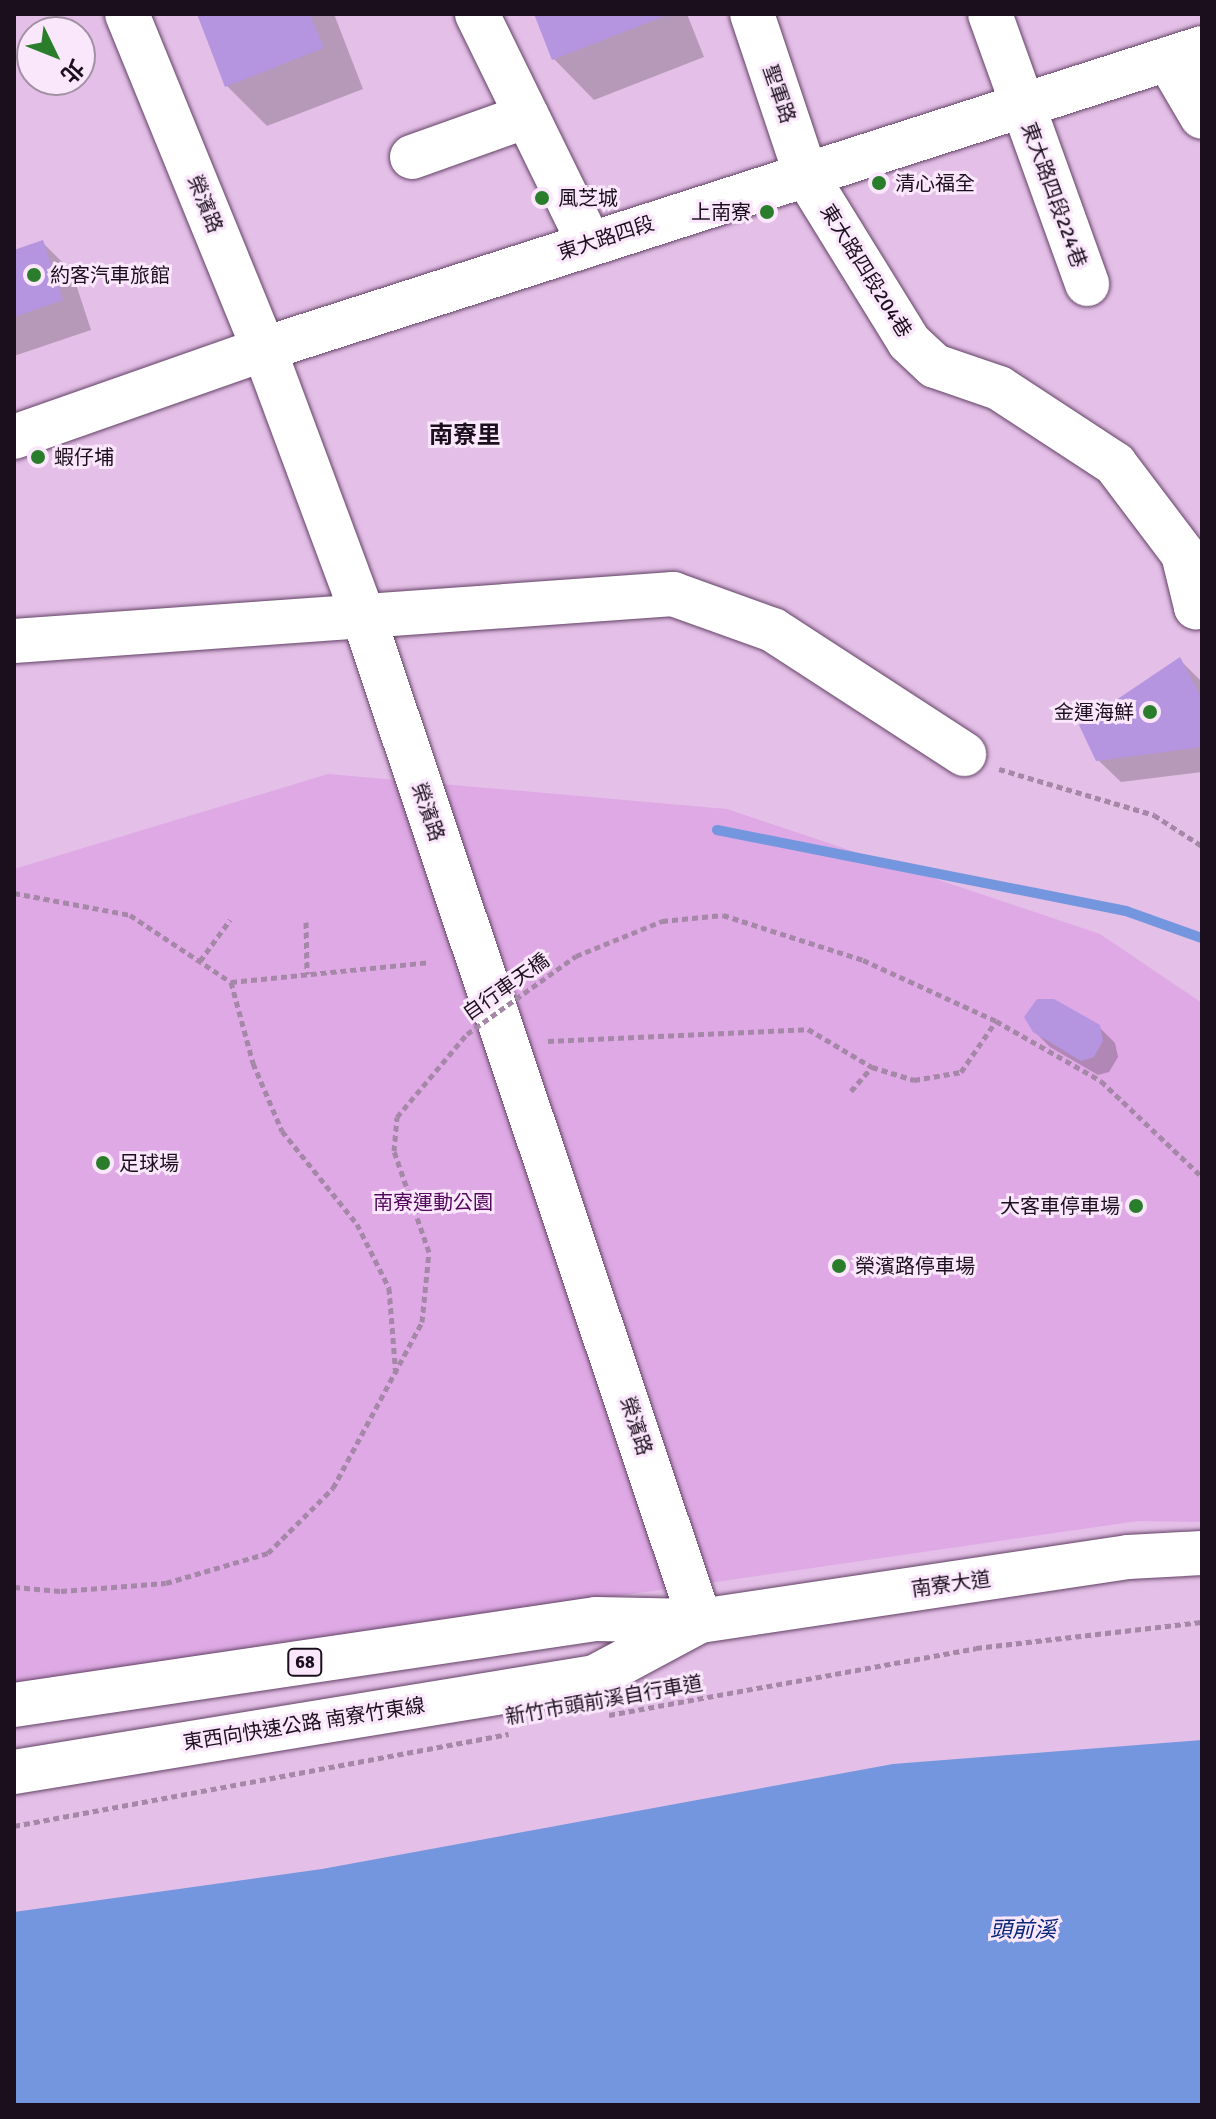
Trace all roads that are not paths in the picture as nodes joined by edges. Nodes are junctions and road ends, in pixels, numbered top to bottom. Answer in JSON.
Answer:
{"nodes":[{"id":1,"x":127,"y":14,"type":"edge"},
{"id":2,"x":477,"y":14,"type":"edge"},
{"id":3,"x":752,"y":14,"type":"edge"},
{"id":4,"x":990,"y":14,"type":"edge"},
{"id":5,"x":1185,"y":54,"type":"edge"},
{"id":6,"x":1021,"y":106,"type":"junction"},
{"id":7,"x":527,"y":116,"type":"junction"},
{"id":8,"x":1202,"y":117,"type":"edge"},
{"id":9,"x":412,"y":157,"type":"dead end"},
{"id":10,"x":806,"y":175,"type":"junction"},
{"id":11,"x":589,"y":243,"type":"junction"},
{"id":12,"x":1087,"y":284,"type":"dead end"},
{"id":13,"x":264,"y":349,"type":"junction"},
{"id":14,"x":14,"y":437,"type":"edge"},
{"id":15,"x":1202,"y":607,"type":"edge"},
{"id":16,"x":364,"y":618,"type":"junction"},
{"id":17,"x":14,"y":641,"type":"edge"},
{"id":18,"x":964,"y":754,"type":"road end"},
{"id":19,"x":1202,"y":1553,"type":"edge"},
{"id":20,"x":700,"y":1621,"type":"junction"},
{"id":21,"x":14,"y":1705,"type":"edge"},
{"id":22,"x":14,"y":1772,"type":"edge"}],
"edges":[{"from":1,"to":13,"type":"main road","name":"榮濱路"},
{"from":2,"to":7,"type":"main road"},
{"from":3,"to":10,"type":"main road","name":"聖軍路"},
{"from":4,"to":6,"type":"main road","name":"東大路四段224巷"},
{"from":5,"to":6,"type":"main road","name":"東大路四段"},
{"from":5,"to":8,"type":"main road"},
{"from":6,"to":10,"type":"main road","name":"東大路四段"},
{"from":6,"to":12,"type":"main road","name":"東大路四段224巷"},
{"from":7,"to":9,"type":"main road"},
{"from":7,"to":11,"type":"main road"},
{"from":10,"to":11,"type":"main road","name":"東大路四段"},
{"from":10,"to":15,"type":"main road","name":"東大路四段204巷"},
{"from":11,"to":13,"type":"main road","name":"東大路四段"},
{"from":13,"to":14,"type":"main road","name":"東大路四段"},
{"from":13,"to":16,"type":"main road","name":"榮濱路"},
{"from":16,"to":17,"type":"main road"},
{"from":16,"to":18,"type":"main road"},
{"from":16,"to":20,"type":"main road","name":"榮濱路"},
{"from":19,"to":20,"type":"main road","name":"南寮大道"},
{"from":20,"to":21,"type":"main road","number":"68"},
{"from":20,"to":22,"type":"main road","name":"東西向快速公路 南寮竹東線"}]}
